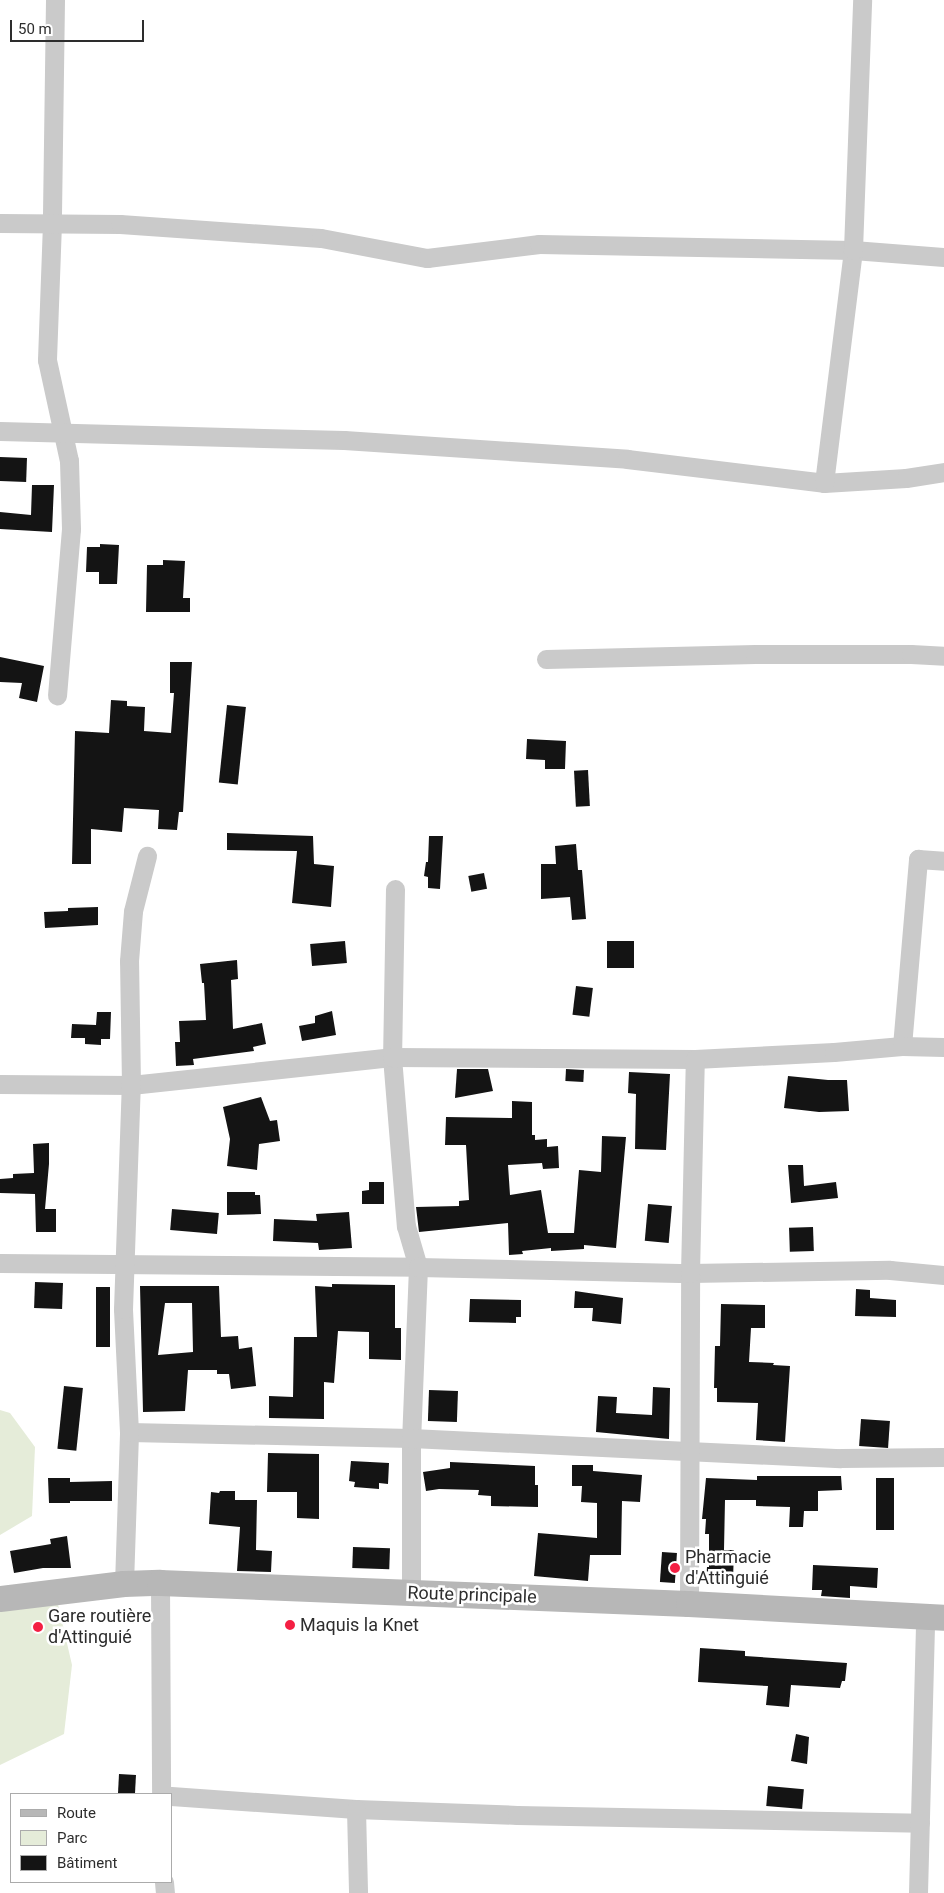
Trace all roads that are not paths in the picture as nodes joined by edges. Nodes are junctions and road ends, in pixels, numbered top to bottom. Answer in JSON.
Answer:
{"nodes":[{"id":1,"x":55,"y":0,"type":"edge"},
{"id":2,"x":862,"y":0,"type":"edge"},
{"id":3,"x":0,"y":222,"type":"edge"},
{"id":4,"x":52,"y":223,"type":"junction"},
{"id":5,"x":852,"y":250,"type":"junction"},
{"id":6,"x":944,"y":257,"type":"edge"},
{"id":7,"x":0,"y":431,"type":"edge"},
{"id":8,"x":63,"y":433,"type":"junction"},
{"id":9,"x":944,"y":472,"type":"edge"},
{"id":10,"x":824,"y":484,"type":"junction"},
{"id":11,"x":944,"y":656,"type":"edge"},
{"id":12,"x":546,"y":659,"type":"dead end"},
{"id":13,"x":57,"y":695,"type":"dead end"},
{"id":14,"x":147,"y":856,"type":"dead end"},
{"id":15,"x":944,"y":861,"type":"edge"},
{"id":16,"x":395,"y":889,"type":"dead end"},
{"id":17,"x":902,"y":1046,"type":"junction"},
{"id":18,"x":944,"y":1047,"type":"edge"},
{"id":19,"x":392,"y":1057,"type":"junction"},
{"id":20,"x":695,"y":1059,"type":"junction"},
{"id":21,"x":0,"y":1084,"type":"edge"},
{"id":22,"x":131,"y":1086,"type":"junction"},
{"id":23,"x":0,"y":1263,"type":"edge"},
{"id":24,"x":126,"y":1263,"type":"junction"},
{"id":25,"x":418,"y":1267,"type":"junction"},
{"id":26,"x":690,"y":1273,"type":"junction"},
{"id":27,"x":944,"y":1275,"type":"edge"},
{"id":28,"x":128,"y":1432,"type":"junction"},
{"id":29,"x":411,"y":1438,"type":"junction"},
{"id":30,"x":689,"y":1452,"type":"junction"},
{"id":31,"x":944,"y":1457,"type":"edge"},
{"id":32,"x":160,"y":1583,"type":"junction"},
{"id":33,"x":124,"y":1584,"type":"junction"},
{"id":34,"x":410,"y":1593,"type":"junction"},
{"id":35,"x":0,"y":1599,"type":"edge"},
{"id":36,"x":689,"y":1604,"type":"junction"},
{"id":37,"x":934,"y":1617,"type":"edge"},
{"id":38,"x":161,"y":1793,"type":"edge"},
{"id":39,"x":172,"y":1796,"type":"edge"},
{"id":40,"x":356,"y":1809,"type":"junction"},
{"id":41,"x":920,"y":1822,"type":"junction"},
{"id":42,"x":358,"y":1893,"type":"edge"},
{"id":43,"x":918,"y":1893,"type":"edge"}],
"edges":[{"from":1,"to":4,"type":"street"},
{"from":2,"to":5,"type":"street"},
{"from":3,"to":4,"type":"street"},
{"from":4,"to":5,"type":"street"},
{"from":4,"to":8,"type":"street"},
{"from":5,"to":6,"type":"street"},
{"from":5,"to":10,"type":"street"},
{"from":7,"to":8,"type":"street"},
{"from":8,"to":10,"type":"street"},
{"from":8,"to":13,"type":"street"},
{"from":9,"to":10,"type":"street"},
{"from":11,"to":12,"type":"street"},
{"from":14,"to":22,"type":"street"},
{"from":15,"to":17,"type":"street"},
{"from":16,"to":19,"type":"street"},
{"from":17,"to":18,"type":"street"},
{"from":17,"to":20,"type":"street"},
{"from":19,"to":20,"type":"street"},
{"from":19,"to":22,"type":"street"},
{"from":19,"to":25,"type":"street"},
{"from":20,"to":26,"type":"street"},
{"from":21,"to":22,"type":"street"},
{"from":22,"to":24,"type":"street"},
{"from":23,"to":24,"type":"street"},
{"from":24,"to":25,"type":"street"},
{"from":24,"to":28,"type":"street"},
{"from":25,"to":26,"type":"street"},
{"from":25,"to":29,"type":"street"},
{"from":26,"to":27,"type":"street"},
{"from":26,"to":30,"type":"street"},
{"from":28,"to":29,"type":"street"},
{"from":28,"to":33,"type":"street"},
{"from":29,"to":30,"type":"street"},
{"from":29,"to":34,"type":"street"},
{"from":30,"to":31,"type":"street"},
{"from":30,"to":36,"type":"street"},
{"from":32,"to":33,"type":"street","name":"Route principale"},
{"from":32,"to":34,"type":"street","name":"Route principale"},
{"from":32,"to":38,"type":"street"},
{"from":33,"to":35,"type":"street","name":"Route principale"},
{"from":34,"to":36,"type":"street","name":"Route principale"},
{"from":36,"to":37,"type":"street","name":"Route principale"},
{"from":37,"to":41,"type":"street"},
{"from":39,"to":40,"type":"street"},
{"from":40,"to":41,"type":"street"},
{"from":40,"to":42,"type":"street"},
{"from":41,"to":43,"type":"street"}]}
